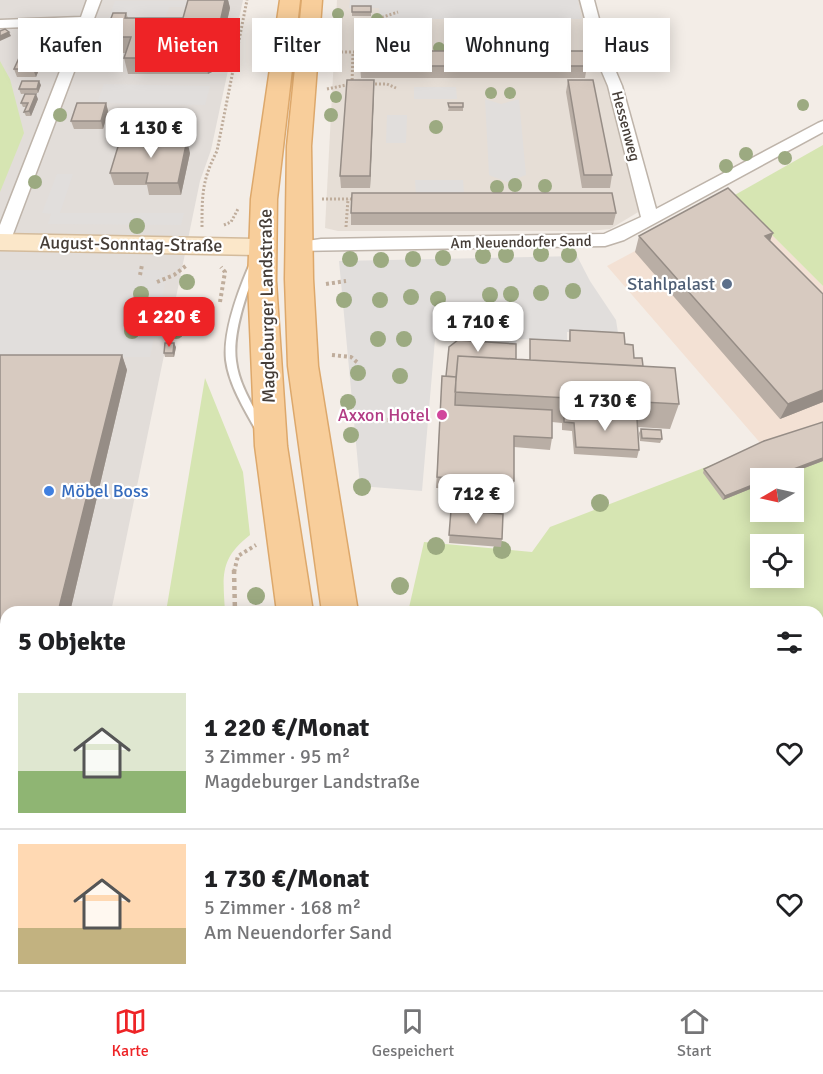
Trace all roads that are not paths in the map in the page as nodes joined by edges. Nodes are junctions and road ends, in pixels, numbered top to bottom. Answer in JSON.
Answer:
{"nodes":[{"id":1,"x":94,"y":0,"type":"edge"},
{"id":2,"x":290,"y":0,"type":"edge"},
{"id":3,"x":312,"y":0,"type":"edge"},
{"id":4,"x":587,"y":0,"type":"edge"},
{"id":5,"x":87,"y":18,"type":"edge"},
{"id":6,"x":18,"y":23,"type":"edge"},
{"id":7,"x":0,"y":24,"type":"edge"},
{"id":8,"x":66,"y":72,"type":"edge"},
{"id":9,"x":823,"y":126,"type":"edge"},
{"id":10,"x":650,"y":219,"type":"junction"},
{"id":11,"x":1,"y":242,"type":"edge"},
{"id":12,"x":262,"y":247,"type":"junction"},
{"id":13,"x":298,"y":247,"type":"junction"},
{"id":14,"x":294,"y":606,"type":"edge"},
{"id":15,"x":339,"y":606,"type":"edge"}],
"edges":[{"from":1,"to":5,"type":"street"},
{"from":2,"to":12,"type":"main road","name":"Magdeburger Landstraße"},
{"from":3,"to":13,"type":"main road","name":"Magdeburger Landstraße"},
{"from":4,"to":10,"type":"street","name":"Hessenweg"},
{"from":6,"to":7,"type":"street"},
{"from":8,"to":11,"type":"street"},
{"from":9,"to":10,"type":"street","name":"Am Neuendorfer Sand"},
{"from":10,"to":13,"type":"street","name":"Am Neuendorfer Sand"},
{"from":11,"to":12,"type":"street","name":"August-Sonntag-Straße"},
{"from":12,"to":13,"type":"main road"},
{"from":12,"to":14,"type":"main road","name":"Magdeburger Landstraße"},
{"from":13,"to":15,"type":"main road","name":"Magdeburger Landstraße"}]}
